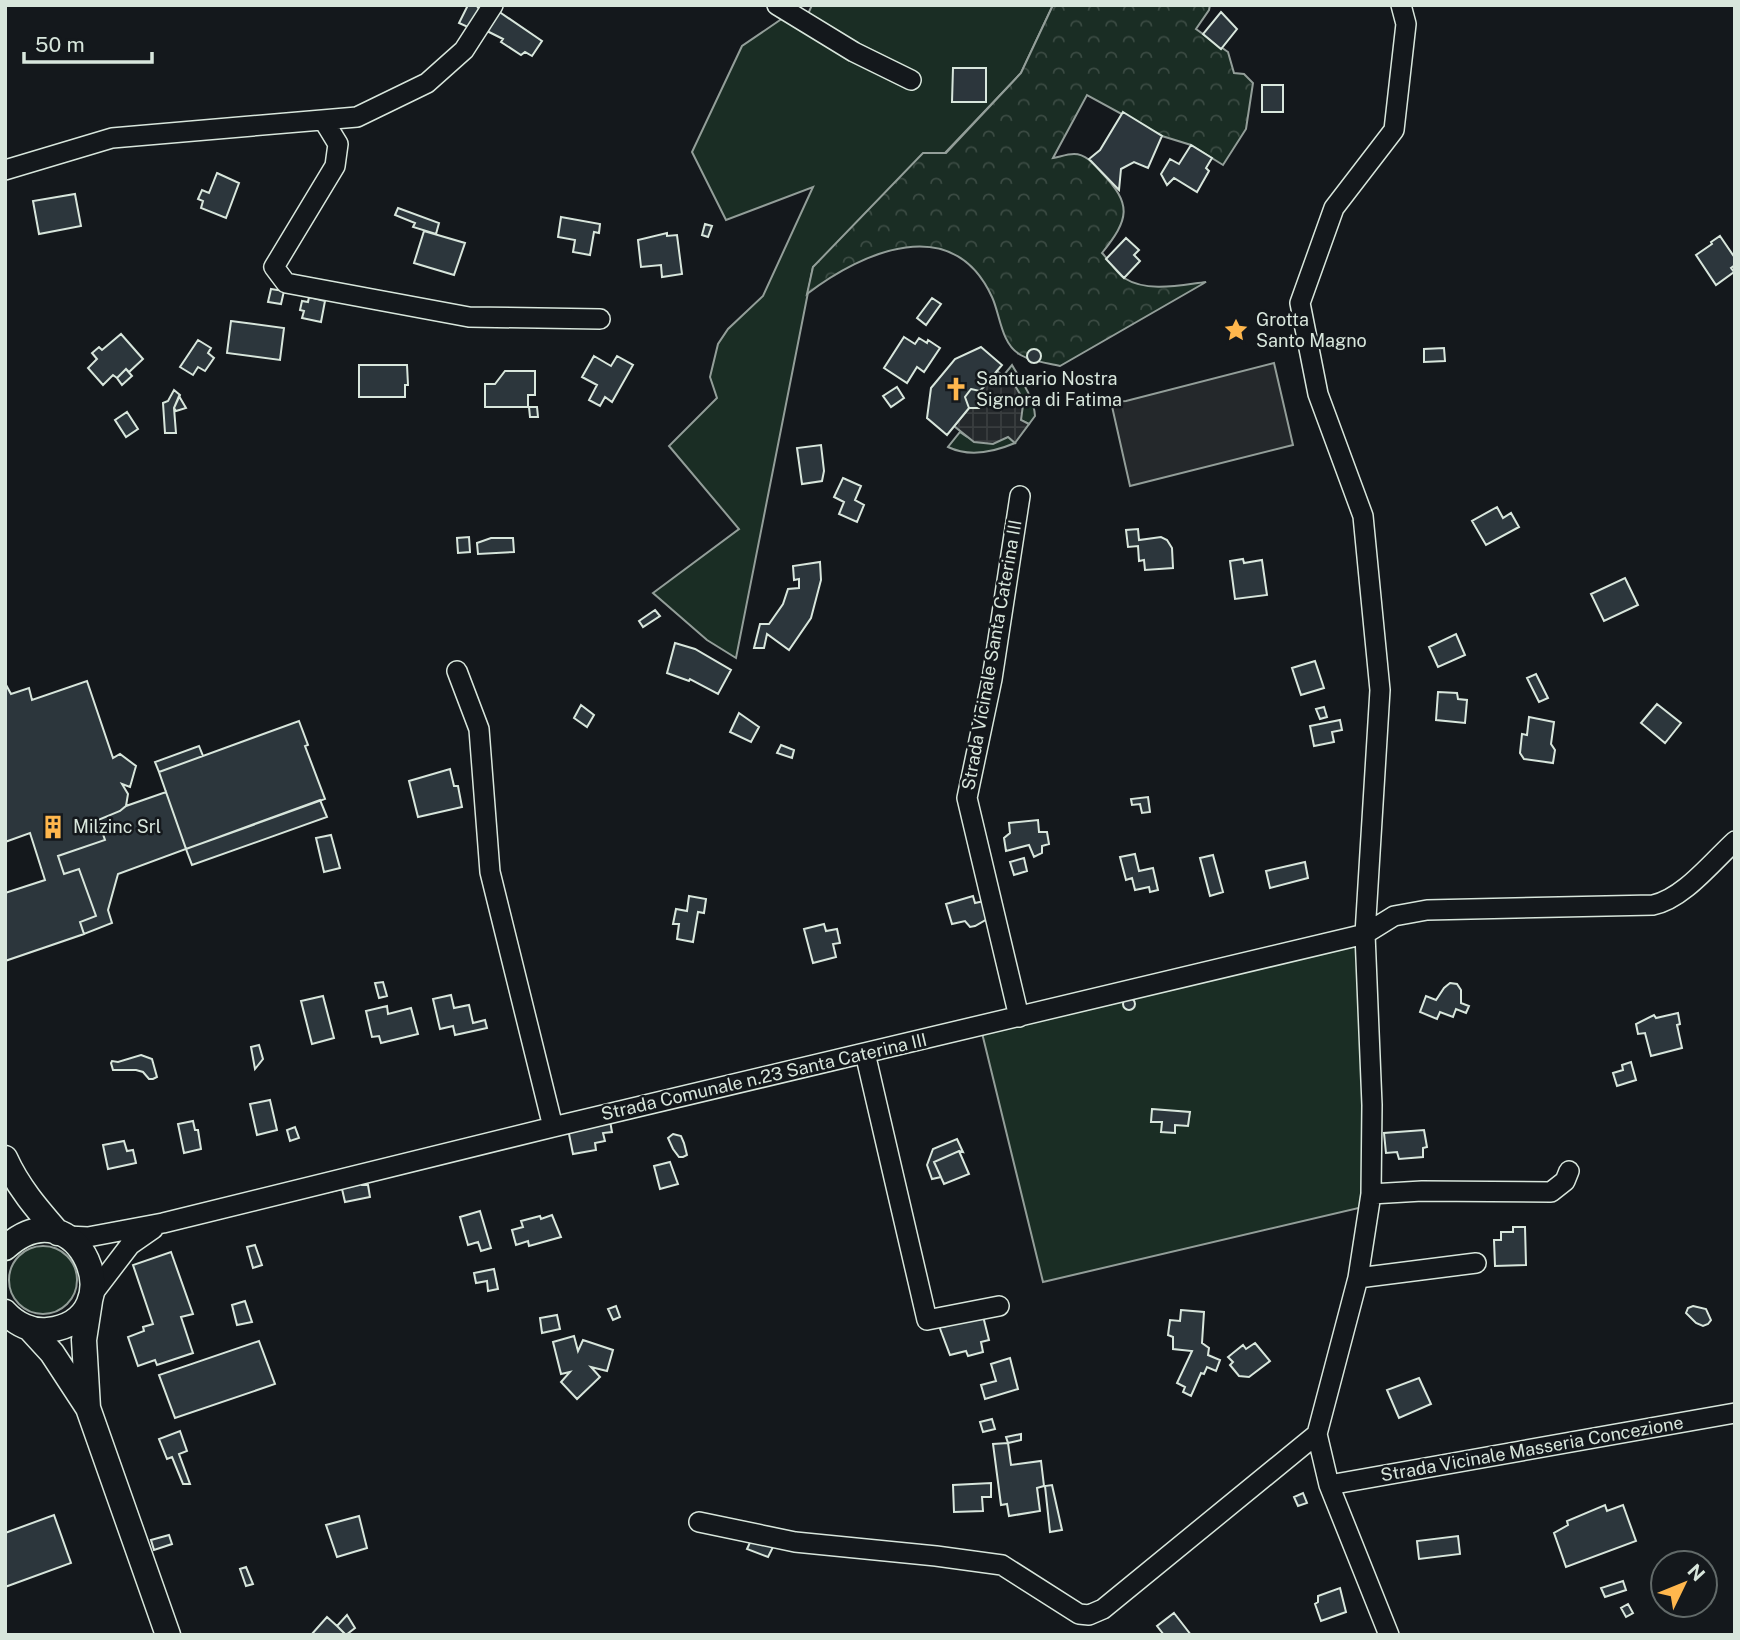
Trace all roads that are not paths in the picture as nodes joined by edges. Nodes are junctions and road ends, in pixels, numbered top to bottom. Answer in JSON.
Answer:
{"nodes":[{"id":1,"x":493,"y":5,"type":"edge"},
{"id":2,"x":777,"y":5,"type":"edge"},
{"id":3,"x":1401,"y":5,"type":"edge"},
{"id":4,"x":911,"y":80,"type":"dead end"},
{"id":5,"x":324,"y":121,"type":"junction"},
{"id":6,"x":5,"y":170,"type":"edge"},
{"id":7,"x":600,"y":319,"type":"dead end"},
{"id":8,"x":1020,"y":496,"type":"dead end"},
{"id":9,"x":457,"y":671,"type":"dead end"},
{"id":10,"x":1735,"y":841,"type":"edge"},
{"id":11,"x":1365,"y":934,"type":"junction"},
{"id":12,"x":1019,"y":1017,"type":"junction"},
{"id":13,"x":865,"y":1053,"type":"junction"},
{"id":14,"x":553,"y":1127,"type":"junction"},
{"id":15,"x":5,"y":1158,"type":"edge"},
{"id":16,"x":1569,"y":1171,"type":"dead end"},
{"id":17,"x":1371,"y":1194,"type":"junction"},
{"id":18,"x":163,"y":1223,"type":"junction"},
{"id":19,"x":62,"y":1235,"type":"junction"},
{"id":20,"x":5,"y":1248,"type":"edge"},
{"id":21,"x":1476,"y":1263,"type":"dead end"},
{"id":22,"x":1358,"y":1278,"type":"junction"},
{"id":23,"x":90,"y":1297,"type":"junction"},
{"id":24,"x":999,"y":1306,"type":"dead end"},
{"id":25,"x":15,"y":1322,"type":"edge"},
{"id":26,"x":88,"y":1409,"type":"junction"},
{"id":27,"x":1735,"y":1413,"type":"edge"},
{"id":28,"x":1317,"y":1434,"type":"junction"},
{"id":29,"x":1329,"y":1485,"type":"junction"},
{"id":30,"x":699,"y":1522,"type":"dead end"},
{"id":31,"x":168,"y":1635,"type":"edge"},
{"id":32,"x":1390,"y":1635,"type":"edge"}],
"edges":[{"from":1,"to":5,"type":"street"},
{"from":2,"to":4,"type":"street"},
{"from":3,"to":11,"type":"street"},
{"from":5,"to":6,"type":"street"},
{"from":5,"to":7,"type":"street"},
{"from":8,"to":12,"type":"street","name":"Strada Vicinale Santa Caterina III"},
{"from":9,"to":14,"type":"street"},
{"from":10,"to":11,"type":"street","name":"Strada Comunale n.23 Santa Caterina III"},
{"from":11,"to":12,"type":"street","name":"Strada Comunale n.23 Santa Caterina III"},
{"from":11,"to":17,"type":"street"},
{"from":12,"to":13,"type":"street","name":"Strada Comunale n.23 Santa Caterina III"},
{"from":13,"to":14,"type":"street","name":"Strada Comunale n.23 Santa Caterina III"},
{"from":13,"to":24,"type":"street"},
{"from":14,"to":18,"type":"street","name":"Strada Comunale n.23 Santa Caterina III"},
{"from":15,"to":19,"type":"main road"},
{"from":16,"to":17,"type":"street"},
{"from":17,"to":22,"type":"street"},
{"from":18,"to":19,"type":"street","name":"Strada Comunale n.23 Santa Caterina III"},
{"from":18,"to":23,"type":"street"},
{"from":19,"to":20,"type":"main road"},
{"from":19,"to":23,"type":"main road"},
{"from":21,"to":22,"type":"street"},
{"from":22,"to":28,"type":"street"},
{"from":23,"to":25,"type":"main road"},
{"from":23,"to":26,"type":"main road"},
{"from":25,"to":26,"type":"main road"},
{"from":26,"to":31,"type":"main road"},
{"from":27,"to":29,"type":"street","name":"Strada Vicinale Masseria Concezione"},
{"from":28,"to":29,"type":"street"},
{"from":28,"to":30,"type":"street"},
{"from":29,"to":32,"type":"street"}]}
